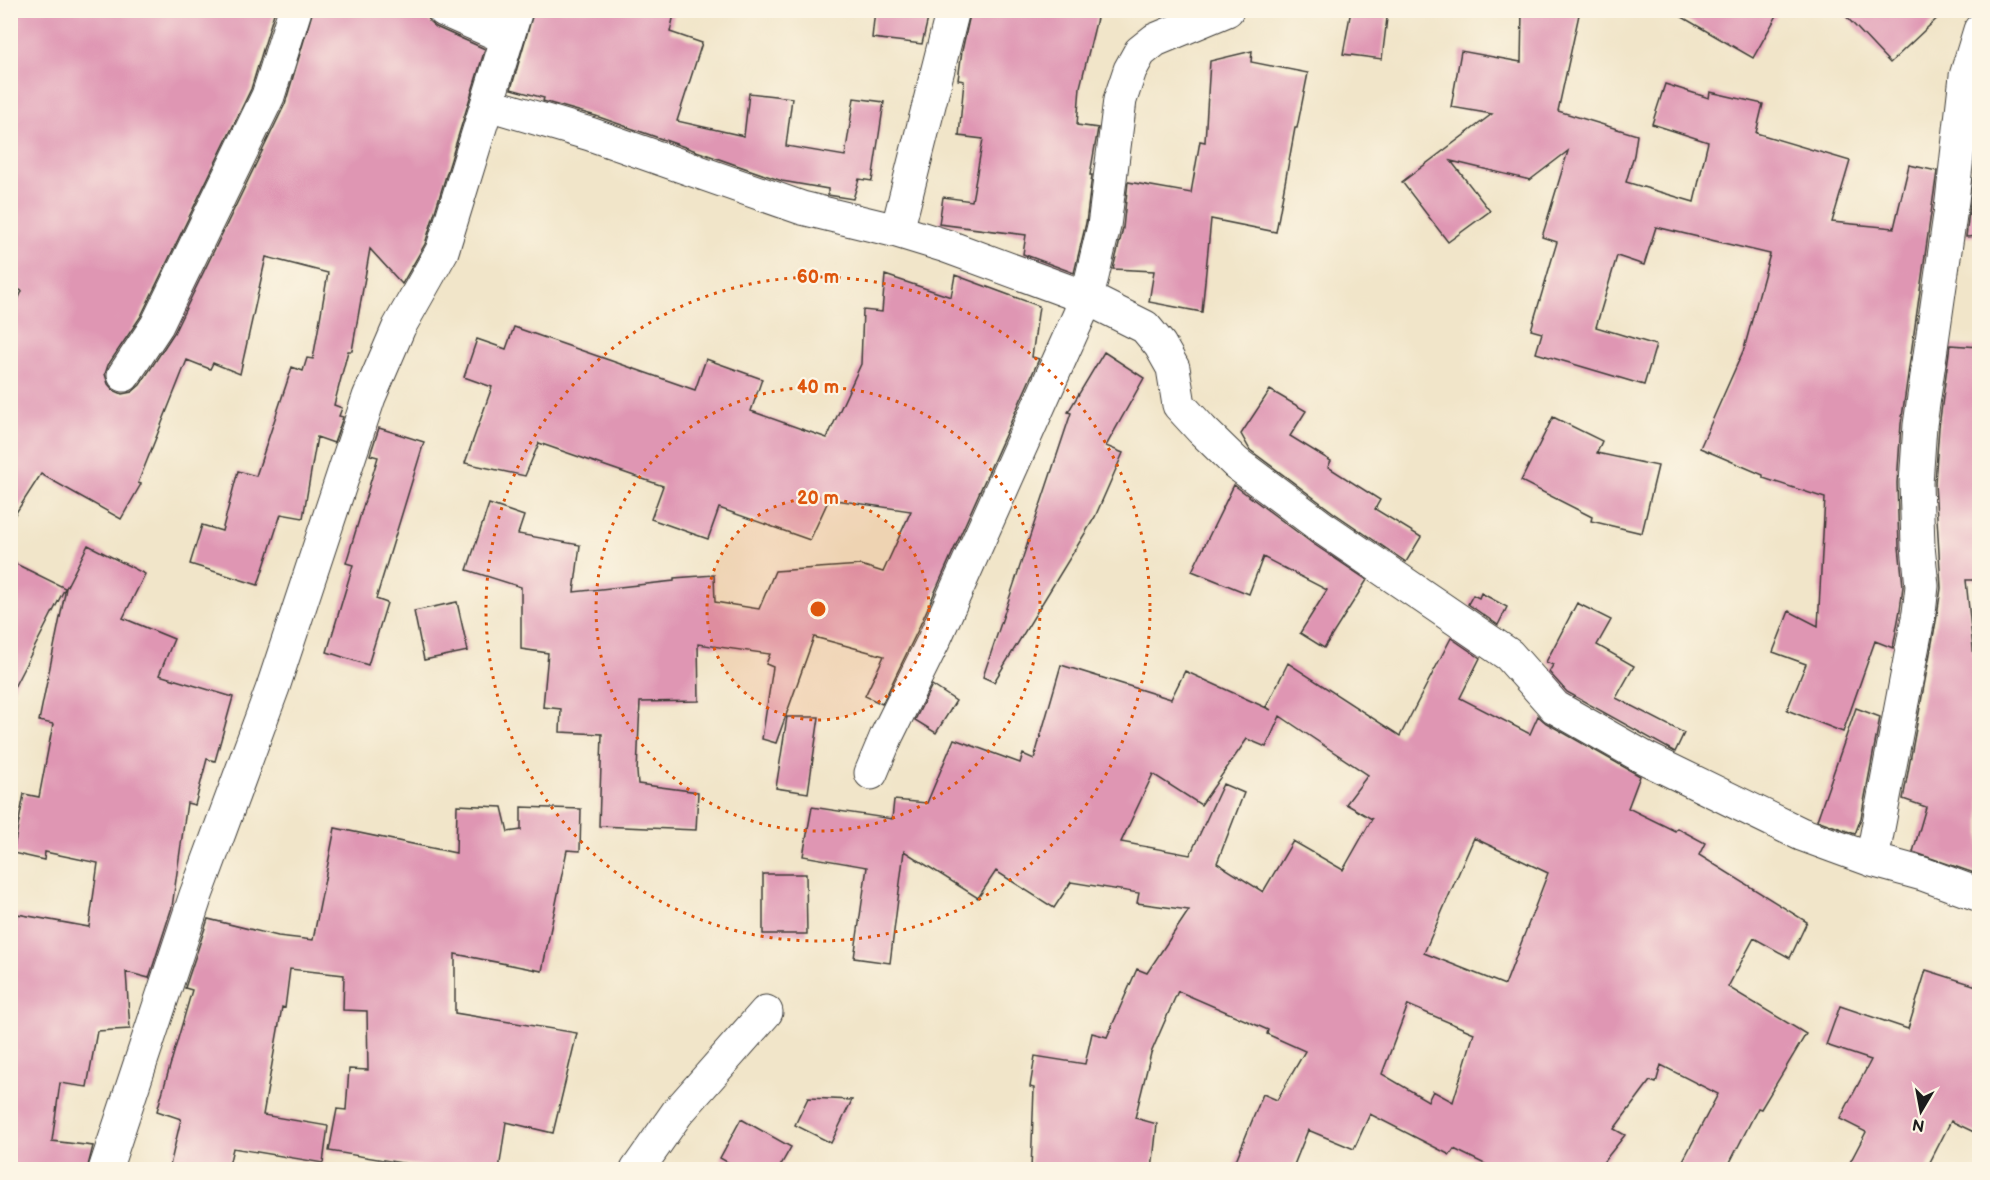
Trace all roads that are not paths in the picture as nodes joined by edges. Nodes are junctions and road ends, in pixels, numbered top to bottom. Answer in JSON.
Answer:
{"nodes":[{"id":1,"x":295,"y":10,"type":"edge"},
{"id":2,"x":444,"y":10,"type":"edge"},
{"id":3,"x":953,"y":10,"type":"edge"},
{"id":4,"x":1227,"y":10,"type":"edge"},
{"id":5,"x":512,"y":24,"type":"edge"},
{"id":6,"x":1980,"y":30,"type":"edge"},
{"id":7,"x":1973,"y":79,"type":"edge"},
{"id":8,"x":488,"y":104,"type":"junction"},
{"id":9,"x":897,"y":231,"type":"junction"},
{"id":10,"x":1087,"y":298,"type":"junction"},
{"id":11,"x":124,"y":375,"type":"dead end"},
{"id":12,"x":871,"y":773,"type":"dead end"},
{"id":13,"x":1872,"y":860,"type":"junction"},
{"id":14,"x":1980,"y":894,"type":"edge"},
{"id":15,"x":766,"y":1012,"type":"dead end"},
{"id":16,"x":105,"y":1170,"type":"edge"},
{"id":17,"x":637,"y":1170,"type":"edge"}],
"edges":[{"from":1,"to":11,"type":"street"},
{"from":2,"to":5,"type":"street"},
{"from":3,"to":9,"type":"street"},
{"from":4,"to":10,"type":"street"},
{"from":5,"to":8,"type":"street"},
{"from":6,"to":7,"type":"street"},
{"from":7,"to":13,"type":"street"},
{"from":8,"to":9,"type":"street"},
{"from":8,"to":16,"type":"street"},
{"from":9,"to":10,"type":"street"},
{"from":10,"to":12,"type":"street"},
{"from":10,"to":13,"type":"street"},
{"from":13,"to":14,"type":"street"},
{"from":15,"to":17,"type":"street"}]}
